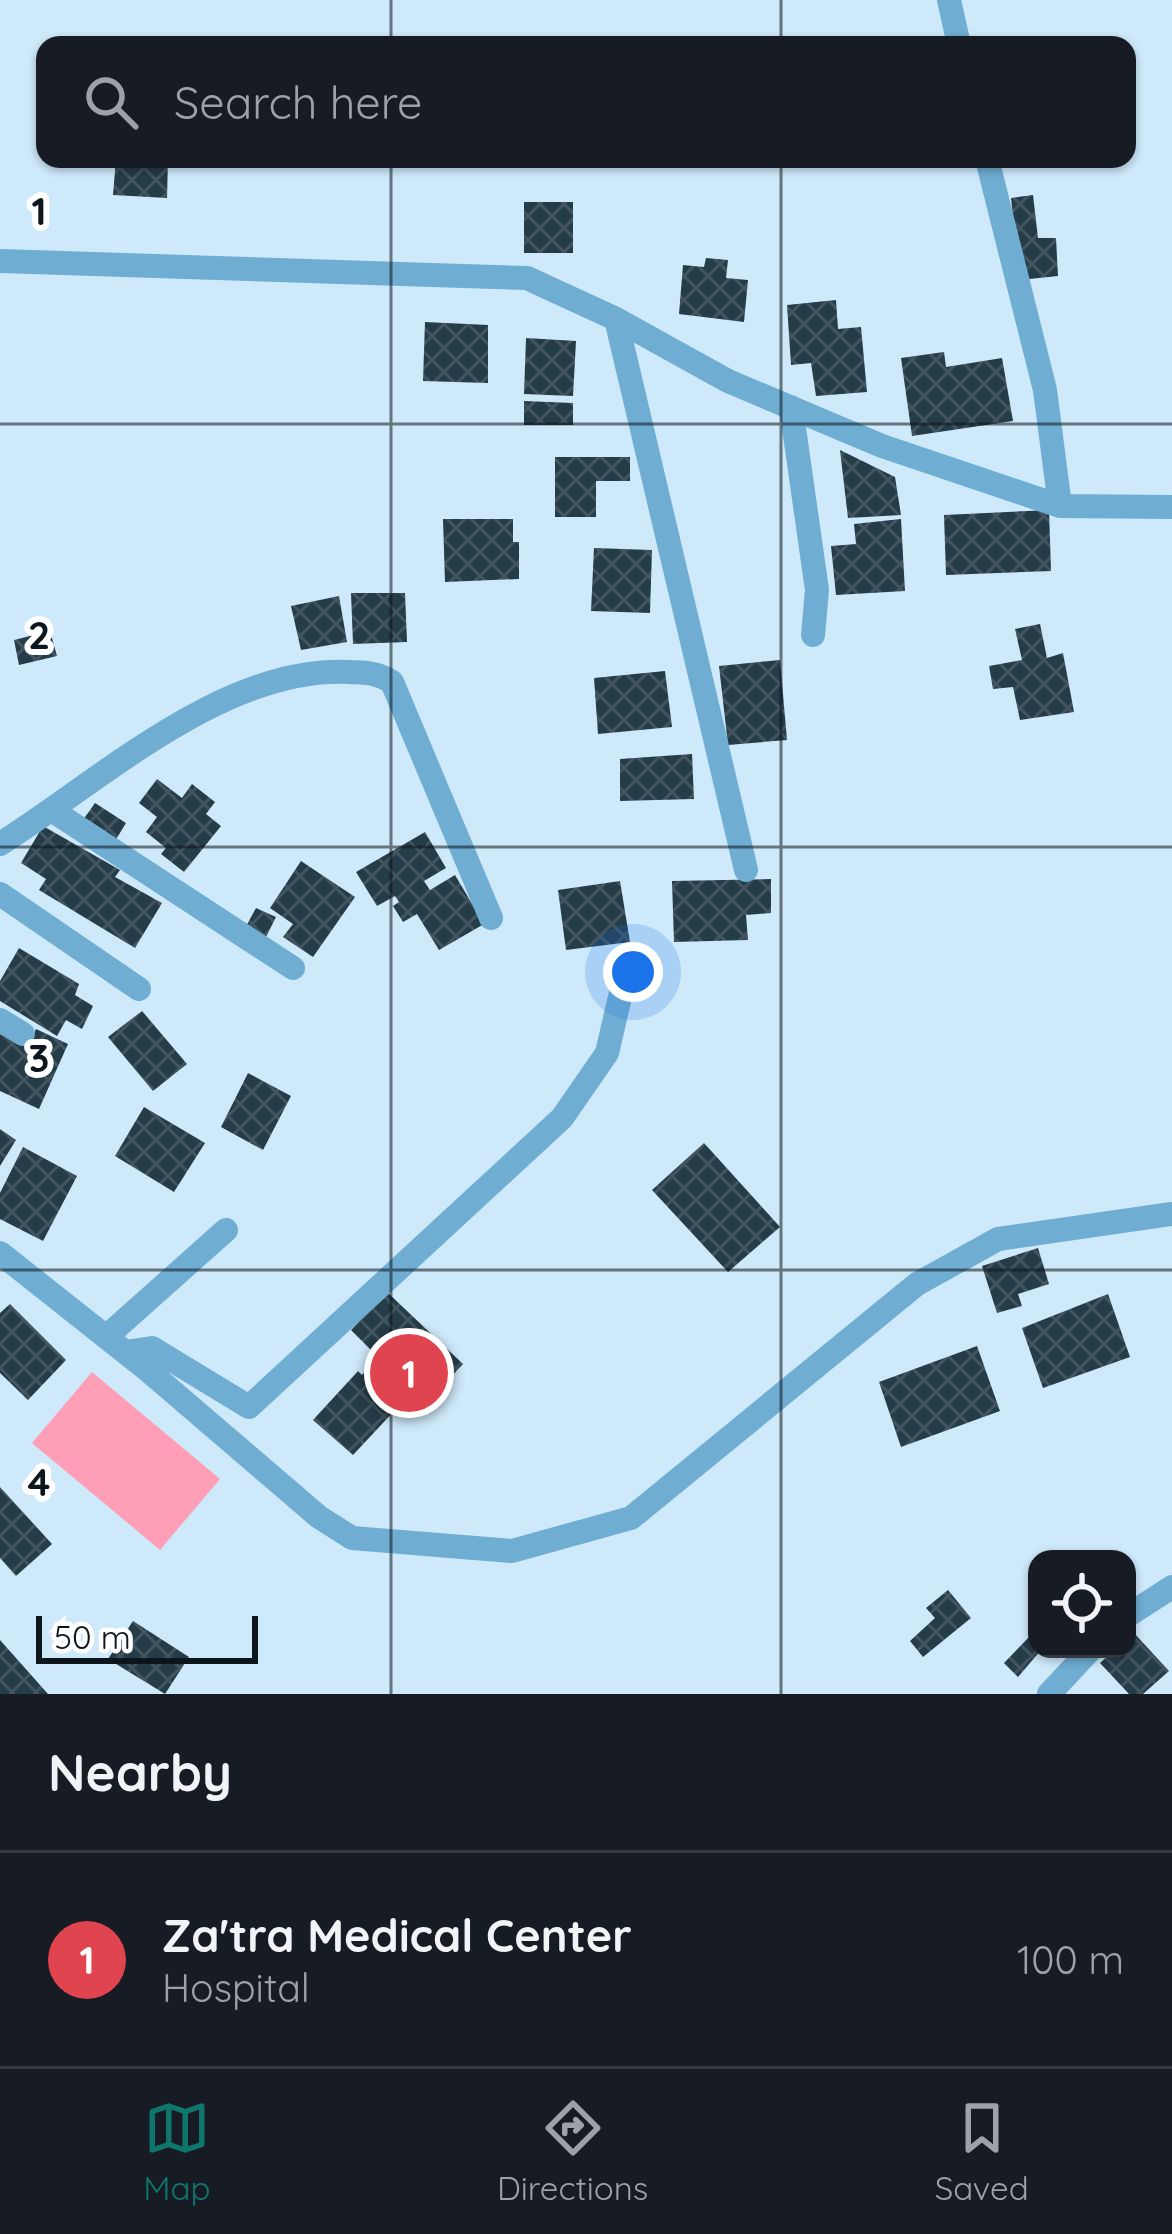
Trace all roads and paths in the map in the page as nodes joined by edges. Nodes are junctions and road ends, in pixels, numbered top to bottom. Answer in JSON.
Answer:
{"nodes":[{"id":1,"x":949,"y":0,"type":"edge"},
{"id":2,"x":957,"y":36,"type":"edge"},
{"id":3,"x":989,"y":168,"type":"edge"},
{"id":4,"x":0,"y":261,"type":"edge"},
{"id":5,"x":616,"y":319,"type":"junction"},
{"id":6,"x":791,"y":407,"type":"junction"},
{"id":7,"x":1060,"y":506,"type":"junction"},
{"id":8,"x":1172,"y":507,"type":"edge"},
{"id":9,"x":813,"y":635,"type":"dead end"},
{"id":10,"x":53,"y":811,"type":"junction"},
{"id":11,"x":0,"y":844,"type":"edge"},
{"id":12,"x":746,"y":870,"type":"dead end"},
{"id":13,"x":0,"y":894,"type":"edge"},
{"id":14,"x":490,"y":918,"type":"dead end"},
{"id":15,"x":293,"y":968,"type":"dead end"},
{"id":16,"x":626,"y":971,"type":"dead end"},
{"id":17,"x":139,"y":989,"type":"dead end"},
{"id":18,"x":0,"y":1020,"type":"edge"},
{"id":19,"x":23,"y":1034,"type":"dead end"},
{"id":20,"x":1172,"y":1214,"type":"edge"},
{"id":21,"x":226,"y":1230,"type":"dead end"},
{"id":22,"x":0,"y":1253,"type":"edge"},
{"id":23,"x":116,"y":1345,"type":"junction"},
{"id":24,"x":1172,"y":1587,"type":"edge"},
{"id":25,"x":1136,"y":1610,"type":"edge"},
{"id":26,"x":1083,"y":1658,"type":"edge"},
{"id":27,"x":1049,"y":1694,"type":"edge"}],
"edges":[{"from":1,"to":2,"type":"street"},
{"from":3,"to":7,"type":"street"},
{"from":4,"to":5,"type":"street"},
{"from":5,"to":6,"type":"street"},
{"from":5,"to":12,"type":"street"},
{"from":6,"to":7,"type":"street"},
{"from":6,"to":9,"type":"street"},
{"from":7,"to":8,"type":"street"},
{"from":10,"to":11,"type":"street"},
{"from":10,"to":14,"type":"street"},
{"from":10,"to":15,"type":"street"},
{"from":13,"to":17,"type":"street"},
{"from":16,"to":23,"type":"street"},
{"from":18,"to":19,"type":"street"},
{"from":20,"to":23,"type":"street"},
{"from":21,"to":23,"type":"street"},
{"from":22,"to":23,"type":"street"},
{"from":24,"to":25,"type":"street"},
{"from":26,"to":27,"type":"street"}]}
